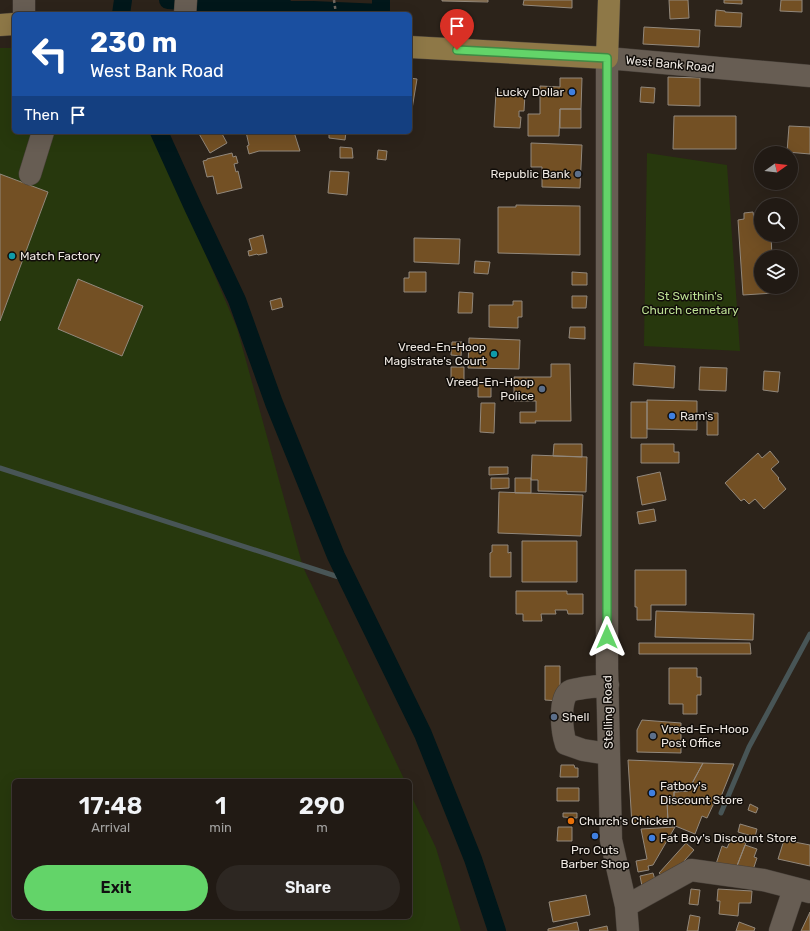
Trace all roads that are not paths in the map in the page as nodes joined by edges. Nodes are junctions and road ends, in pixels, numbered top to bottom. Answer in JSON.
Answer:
{"nodes":[{"id":1,"x":609,"y":0,"type":"edge"},
{"id":2,"x":12,"y":17,"type":"edge"},
{"id":3,"x":0,"y":25,"type":"edge"},
{"id":4,"x":412,"y":47,"type":"edge"},
{"id":5,"x":607,"y":58,"type":"junction"},
{"id":6,"x":810,"y":76,"type":"edge"},
{"id":7,"x":42,"y":134,"type":"edge"},
{"id":8,"x":30,"y":174,"type":"dead end"},
{"id":9,"x":608,"y":685,"type":"junction"},
{"id":10,"x":609,"y":754,"type":"junction"},
{"id":11,"x":802,"y":890,"type":"edge"},
{"id":12,"x":626,"y":906,"type":"junction"},
{"id":13,"x":628,"y":931,"type":"edge"},
{"id":14,"x":780,"y":931,"type":"edge"}],
"edges":[{"from":1,"to":5,"type":"main road"},
{"from":2,"to":3,"type":"main road"},
{"from":4,"to":5,"type":"main road","name":"West Bank Road"},
{"from":5,"to":6,"type":"street","name":"West Bank Road"},
{"from":5,"to":9,"type":"street","name":"Stelling Road"},
{"from":7,"to":8,"type":"street"},
{"from":9,"to":10,"type":"street","name":"Stelling Road"},
{"from":9,"to":10,"type":"street"},
{"from":10,"to":12,"type":"street","name":"Stelling Road"},
{"from":11,"to":12,"type":"street"},
{"from":11,"to":14,"type":"street"},
{"from":12,"to":13,"type":"street","name":"Stelling Road"}]}
